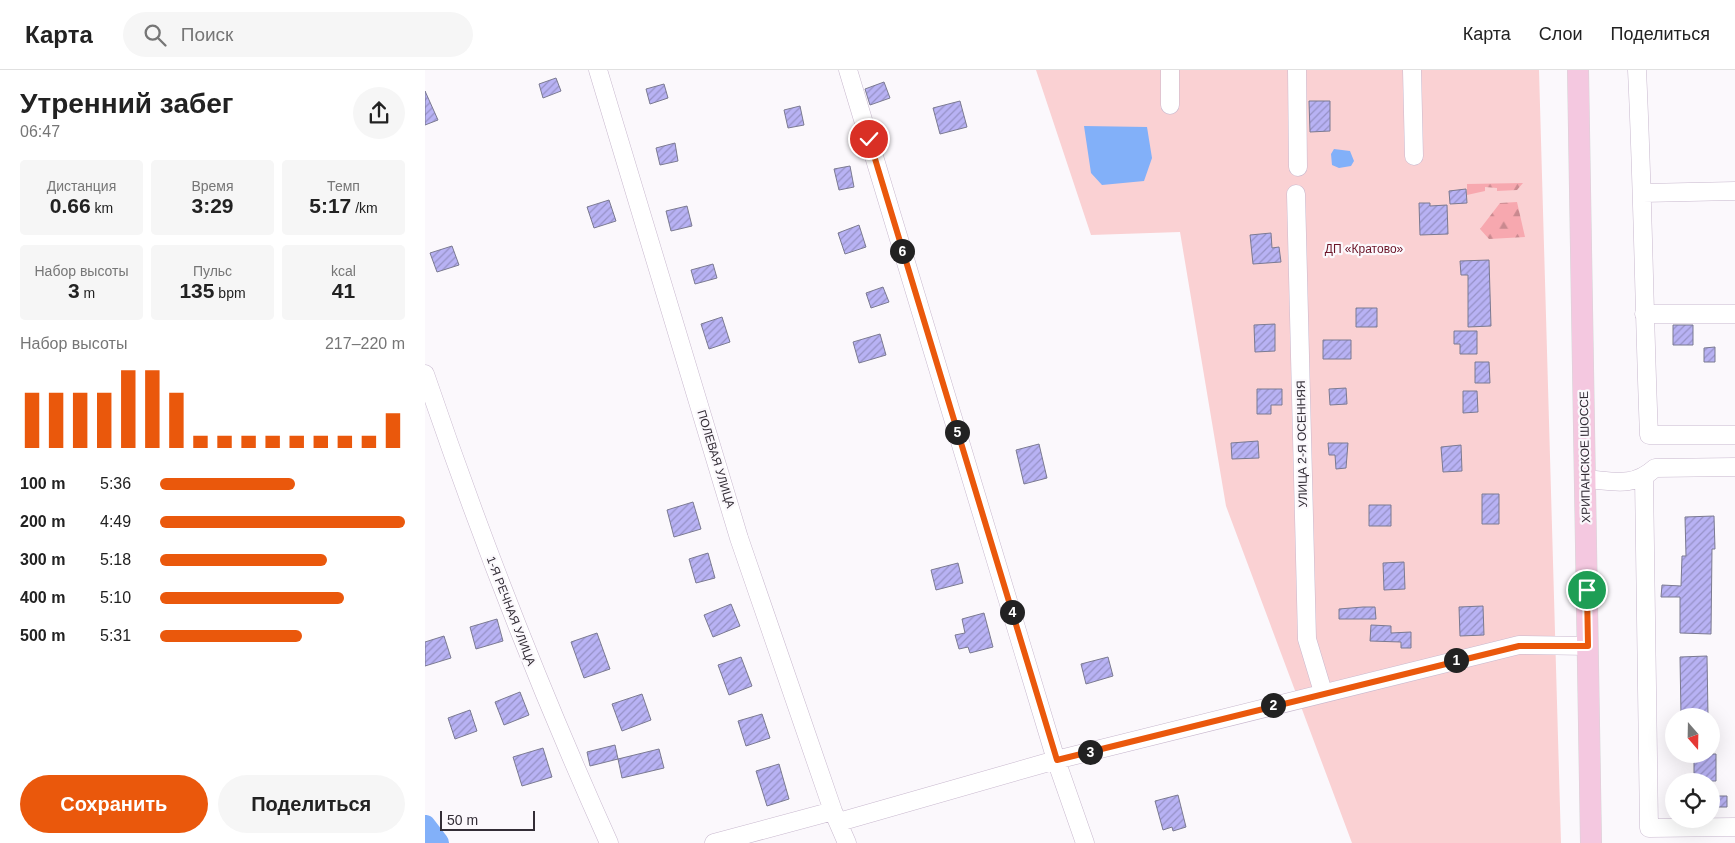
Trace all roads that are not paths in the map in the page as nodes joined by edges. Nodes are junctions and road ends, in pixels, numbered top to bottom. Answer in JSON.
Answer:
{"nodes":[{"id":1,"x":598,"y":70,"type":"edge"},
{"id":2,"x":848,"y":70,"type":"edge"},
{"id":3,"x":1170,"y":70,"type":"edge"},
{"id":4,"x":1297,"y":70,"type":"edge"},
{"id":5,"x":1412,"y":70,"type":"edge"},
{"id":6,"x":1578,"y":70,"type":"edge"},
{"id":7,"x":1637,"y":70,"type":"edge"},
{"id":8,"x":1171,"y":105,"type":"dead end"},
{"id":9,"x":1414,"y":156,"type":"dead end"},
{"id":10,"x":1298,"y":168,"type":"dead end"},
{"id":11,"x":1735,"y":191,"type":"edge"},
{"id":12,"x":1296,"y":194,"type":"dead end"},
{"id":13,"x":1643,"y":194,"type":"junction"},
{"id":14,"x":1644,"y":314,"type":"junction"},
{"id":15,"x":1735,"y":314,"type":"edge"},
{"id":16,"x":425,"y":374,"type":"edge"},
{"id":17,"x":1735,"y":435,"type":"edge"},
{"id":18,"x":1735,"y":467,"type":"edge"},
{"id":19,"x":1644,"y":478,"type":"junction"},
{"id":20,"x":1586,"y":479,"type":"junction"},
{"id":21,"x":1588,"y":646,"type":"junction"},
{"id":22,"x":1323,"y":692,"type":"junction"},
{"id":23,"x":1057,"y":760,"type":"junction"},
{"id":24,"x":836,"y":816,"type":"junction"},
{"id":25,"x":1735,"y":827,"type":"edge"},
{"id":26,"x":609,"y":843,"type":"edge"},
{"id":27,"x":714,"y":843,"type":"edge"},
{"id":28,"x":847,"y":843,"type":"edge"},
{"id":29,"x":1085,"y":843,"type":"edge"},
{"id":30,"x":1591,"y":843,"type":"edge"}],
"edges":[{"from":1,"to":24,"type":"street","name":"ПОЛЕВАЯ УЛИЦА"},
{"from":2,"to":23,"type":"street"},
{"from":3,"to":8,"type":"street"},
{"from":4,"to":10,"type":"street"},
{"from":5,"to":9,"type":"street"},
{"from":6,"to":20,"type":"main road","name":"ХРИПАНСКОЕ ШОССЕ"},
{"from":7,"to":13,"type":"street"},
{"from":11,"to":13,"type":"street"},
{"from":12,"to":22,"type":"street","name":"УЛИЦА 2-Я ОСЕННЯЯ"},
{"from":13,"to":14,"type":"street"},
{"from":14,"to":15,"type":"street"},
{"from":14,"to":17,"type":"street"},
{"from":16,"to":26,"type":"street","name":"1-Я РЕЧНАЯ УЛИЦА"},
{"from":18,"to":19,"type":"street"},
{"from":19,"to":20,"type":"street"},
{"from":19,"to":25,"type":"street"},
{"from":20,"to":21,"type":"main road","name":"ХРИПАНСКОЕ ШОССЕ"},
{"from":21,"to":22,"type":"street"},
{"from":21,"to":30,"type":"main road","name":"ХРИПАНСКОЕ ШОССЕ"},
{"from":22,"to":23,"type":"street"},
{"from":23,"to":24,"type":"street"},
{"from":23,"to":29,"type":"street"},
{"from":24,"to":27,"type":"street"},
{"from":24,"to":28,"type":"street","name":"ПОЛЕВАЯ УЛИЦА"}]}
